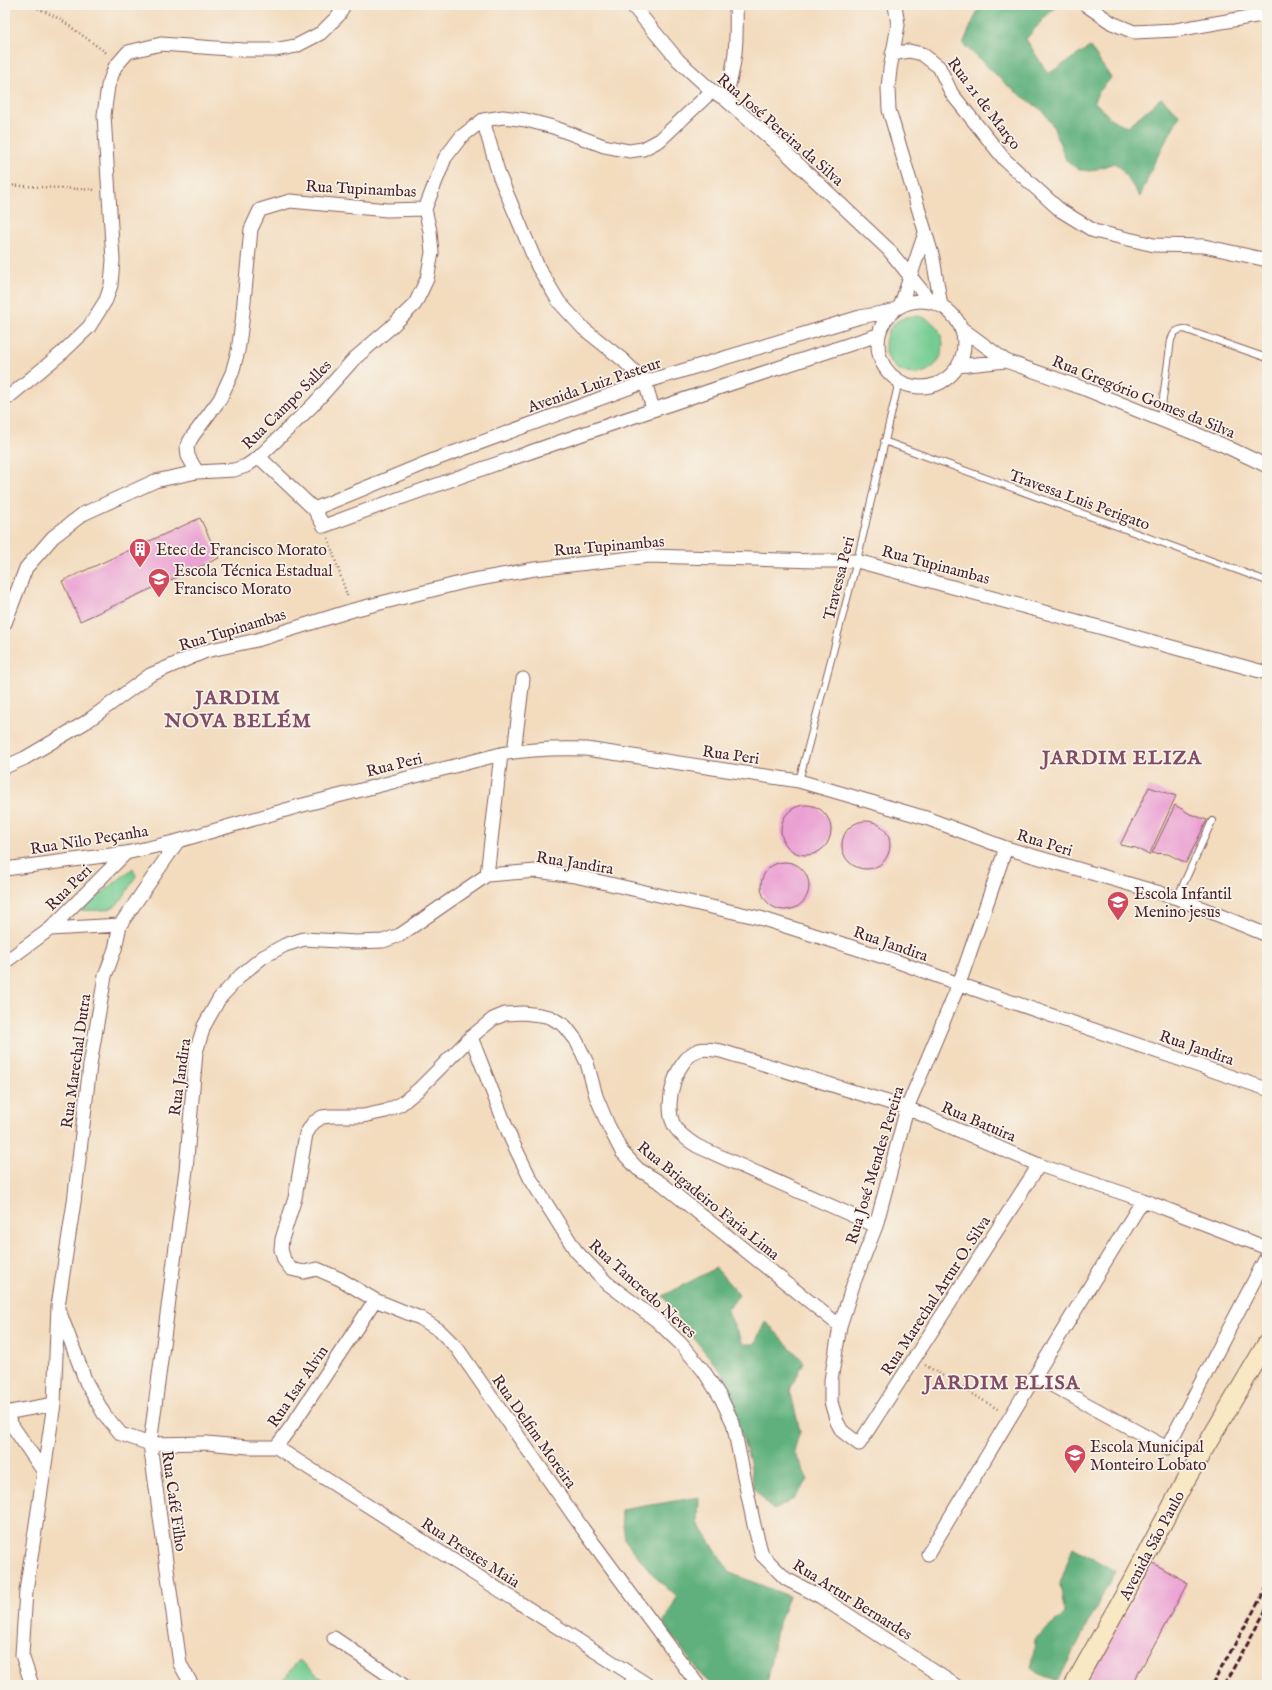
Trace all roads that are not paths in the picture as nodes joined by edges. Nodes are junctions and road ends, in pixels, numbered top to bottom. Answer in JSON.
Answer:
{"nodes":[{"id":1,"x":344,"y":5,"type":"edge"},
{"id":2,"x":632,"y":5,"type":"edge"},
{"id":3,"x":736,"y":5,"type":"edge"},
{"id":4,"x":895,"y":5,"type":"edge"},
{"id":5,"x":1086,"y":5,"type":"edge"},
{"id":6,"x":1267,"y":14,"type":"edge"},
{"id":7,"x":892,"y":54,"type":"junction"},
{"id":8,"x":712,"y":92,"type":"junction"},
{"id":9,"x":725,"y":99,"type":"junction"},
{"id":10,"x":483,"y":120,"type":"junction"},
{"id":11,"x":425,"y":209,"type":"junction"},
{"id":12,"x":925,"y":233,"type":"junction"},
{"id":13,"x":1267,"y":260,"type":"edge"},
{"id":14,"x":910,"y":275,"type":"junction"},
{"id":15,"x":936,"y":304,"type":"junction"},
{"id":16,"x":897,"y":307,"type":"junction"},
{"id":17,"x":961,"y":328,"type":"junction"},
{"id":18,"x":878,"y":335,"type":"junction"},
{"id":19,"x":1267,"y":358,"type":"edge"},
{"id":20,"x":1006,"y":362,"type":"junction"},
{"id":21,"x":958,"y":366,"type":"junction"},
{"id":22,"x":899,"y":381,"type":"junction"},
{"id":23,"x":645,"y":382,"type":"junction"},
{"id":24,"x":5,"y":400,"type":"edge"},
{"id":25,"x":653,"y":409,"type":"junction"},
{"id":26,"x":1160,"y":420,"type":"junction"},
{"id":27,"x":884,"y":441,"type":"junction"},
{"id":28,"x":259,"y":457,"type":"junction"},
{"id":29,"x":1267,"y":466,"type":"edge"},
{"id":30,"x":197,"y":472,"type":"junction"},
{"id":31,"x":314,"y":509,"type":"junction"},
{"id":32,"x":857,"y":560,"type":"junction"},
{"id":33,"x":1267,"y":581,"type":"edge"},
{"id":34,"x":5,"y":623,"type":"edge"},
{"id":35,"x":1267,"y":673,"type":"edge"},
{"id":36,"x":523,"y":679,"type":"dead end"},
{"id":37,"x":507,"y":753,"type":"junction"},
{"id":38,"x":5,"y":766,"type":"edge"},
{"id":39,"x":798,"y":781,"type":"junction"},
{"id":40,"x":1212,"y":821,"type":"dead end"},
{"id":41,"x":178,"y":841,"type":"junction"},
{"id":42,"x":1006,"y":848,"type":"junction"},
{"id":43,"x":126,"y":853,"type":"junction"},
{"id":44,"x":5,"y":869,"type":"edge"},
{"id":45,"x":487,"y":875,"type":"junction"},
{"id":46,"x":1177,"y":898,"type":"junction"},
{"id":47,"x":120,"y":925,"type":"junction"},
{"id":48,"x":50,"y":929,"type":"junction"},
{"id":49,"x":1267,"y":935,"type":"edge"},
{"id":50,"x":5,"y":962,"type":"edge"},
{"id":51,"x":959,"y":984,"type":"junction"},
{"id":52,"x":471,"y":1037,"type":"junction"},
{"id":53,"x":1267,"y":1088,"type":"edge"},
{"id":54,"x":907,"y":1108,"type":"junction"},
{"id":55,"x":1039,"y":1165,"type":"junction"},
{"id":56,"x":1143,"y":1200,"type":"junction"},
{"id":57,"x":876,"y":1226,"type":"junction"},
{"id":58,"x":1267,"y":1248,"type":"edge"},
{"id":59,"x":1267,"y":1256,"type":"edge"},
{"id":60,"x":291,"y":1269,"type":"joint"},
{"id":61,"x":375,"y":1300,"type":"junction"},
{"id":62,"x":58,"y":1306,"type":"junction"},
{"id":63,"x":840,"y":1326,"type":"junction"},
{"id":64,"x":1267,"y":1343,"type":"edge"},
{"id":65,"x":1034,"y":1376,"type":"junction"},
{"id":66,"x":54,"y":1404,"type":"junction"},
{"id":67,"x":5,"y":1414,"type":"edge"},
{"id":68,"x":150,"y":1444,"type":"junction"},
{"id":69,"x":859,"y":1444,"type":"joint"},
{"id":70,"x":276,"y":1446,"type":"junction"},
{"id":71,"x":44,"y":1472,"type":"junction"},
{"id":72,"x":754,"y":1525,"type":"joint"},
{"id":73,"x":928,"y":1554,"type":"dead end"},
{"id":74,"x":334,"y":1638,"type":"dead end"},
{"id":75,"x":629,"y":1680,"type":"edge"},
{"id":76,"x":32,"y":1685,"type":"edge"},
{"id":77,"x":192,"y":1685,"type":"edge"},
{"id":78,"x":402,"y":1685,"type":"edge"},
{"id":79,"x":648,"y":1685,"type":"edge"},
{"id":80,"x":698,"y":1685,"type":"edge"},
{"id":81,"x":955,"y":1685,"type":"edge"},
{"id":82,"x":1074,"y":1685,"type":"edge"}],
"edges":[{"from":1,"to":24,"type":"street"},
{"from":2,"to":8,"type":"street","name":"Rua José Pereira da Silva"},
{"from":3,"to":9,"type":"street"},
{"from":4,"to":7,"type":"street"},
{"from":5,"to":6,"type":"street"},
{"from":7,"to":12,"type":"street"},
{"from":7,"to":13,"type":"street","name":"Rua 21 de Março"},
{"from":8,"to":9,"type":"street","name":"Rua José Pereira da Silva"},
{"from":8,"to":10,"type":"street","name":"Rua Tupinambas"},
{"from":9,"to":14,"type":"street","name":"Rua José Pereira da Silva"},
{"from":10,"to":11,"type":"street","name":"Rua Tupinambas"},
{"from":10,"to":23,"type":"street"},
{"from":11,"to":28,"type":"street","name":"Rua Campo Salles"},
{"from":11,"to":30,"type":"street","name":"Rua Tupinambas"},
{"from":12,"to":14,"type":"street"},
{"from":12,"to":15,"type":"street"},
{"from":14,"to":15,"type":"street","name":"Rua José Pereira da Silva"},
{"from":14,"to":16,"type":"street"},
{"from":15,"to":16,"type":"street"},
{"from":15,"to":17,"type":"street"},
{"from":16,"to":18,"type":"street"},
{"from":16,"to":23,"type":"street","name":"Avenida Luiz Pasteur"},
{"from":17,"to":20,"type":"street","name":"Rua Gregório Gomes da Silva"},
{"from":17,"to":21,"type":"street"},
{"from":18,"to":22,"type":"street"},
{"from":18,"to":25,"type":"street"},
{"from":19,"to":26,"type":"lane"},
{"from":20,"to":21,"type":"street","name":"Rua Gregório Gomes da Silva"},
{"from":20,"to":26,"type":"street","name":"Rua Gregório Gomes da Silva"},
{"from":21,"to":22,"type":"street"},
{"from":22,"to":27,"type":"lane","name":"Travessa Peri"},
{"from":23,"to":25,"type":"street"},
{"from":23,"to":31,"type":"street","name":"Avenida Luiz Pasteur"},
{"from":25,"to":31,"type":"street"},
{"from":26,"to":29,"type":"street","name":"Rua Gregório Gomes da Silva"},
{"from":27,"to":32,"type":"lane","name":"Travessa Peri"},
{"from":27,"to":33,"type":"lane","name":"Travessa Luis Perigato"},
{"from":28,"to":30,"type":"street","name":"Rua Campo Salles"},
{"from":28,"to":31,"type":"street"},
{"from":30,"to":34,"type":"street","name":"Rua Campo Salles"},
{"from":32,"to":35,"type":"street","name":"Rua Tupinambas"},
{"from":32,"to":38,"type":"street","name":"Rua Tupinambas"},
{"from":32,"to":39,"type":"lane","name":"Travessa Peri"},
{"from":36,"to":37,"type":"street"},
{"from":37,"to":39,"type":"street","name":"Rua Peri"},
{"from":37,"to":41,"type":"street","name":"Rua Peri"},
{"from":37,"to":45,"type":"street"},
{"from":39,"to":42,"type":"street","name":"Rua Peri"},
{"from":40,"to":46,"type":"lane"},
{"from":41,"to":43,"type":"street","name":"Rua Nilo Peçanha"},
{"from":41,"to":47,"type":"street","name":"Rua Marechal Dutra"},
{"from":42,"to":46,"type":"street","name":"Rua Peri"},
{"from":42,"to":51,"type":"street","name":"Rua José Mendes Pereira"},
{"from":43,"to":44,"type":"street","name":"Rua Nilo Peçanha"},
{"from":43,"to":48,"type":"street","name":"Rua Peri"},
{"from":45,"to":51,"type":"street","name":"Rua Jandira"},
{"from":45,"to":68,"type":"street","name":"Rua Jandira"},
{"from":46,"to":49,"type":"street","name":"Rua Peri"},
{"from":47,"to":48,"type":"street","name":"Rua Peri"},
{"from":47,"to":62,"type":"street","name":"Rua Marechal Dutra"},
{"from":48,"to":50,"type":"street","name":"Rua Peri"},
{"from":51,"to":53,"type":"street","name":"Rua Jandira"},
{"from":51,"to":54,"type":"street","name":"Rua José Mendes Pereira"},
{"from":52,"to":60,"type":"street","name":"Rua Brigadeiro Faria Lima"},
{"from":52,"to":63,"type":"street","name":"Rua Brigadeiro Faria Lima"},
{"from":52,"to":72,"type":"street","name":"Rua Tancredo Neves"},
{"from":54,"to":55,"type":"street","name":"Rua Batuira"},
{"from":54,"to":57,"type":"street","name":"Rua José Mendes Pereira"},
{"from":54,"to":57,"type":"street","name":"Rua Batuira"},
{"from":55,"to":56,"type":"street","name":"Rua Batuira"},
{"from":55,"to":69,"type":"street","name":"Rua Marechal Artur O. Silva"},
{"from":56,"to":58,"type":"street","name":"Rua Batuira"},
{"from":56,"to":65,"type":"street"},
{"from":57,"to":63,"type":"street","name":"Rua José Mendes Pereira"},
{"from":59,"to":65,"type":"street"},
{"from":60,"to":61,"type":"street","name":"Rua Delfim Moreira"},
{"from":61,"to":70,"type":"street","name":"Rua Isar Alvin"},
{"from":61,"to":80,"type":"street","name":"Rua Delfim Moreira"},
{"from":62,"to":66,"type":"street","name":"Rua Marechal Dutra"},
{"from":62,"to":68,"type":"street","name":"Rua Café Filho"},
{"from":63,"to":69,"type":"street","name":"Rua José Mendes Pereira"},
{"from":64,"to":82,"type":"main road","name":"Avenida São Paulo"},
{"from":65,"to":73,"type":"street"},
{"from":66,"to":67,"type":"street"},
{"from":66,"to":71,"type":"street","name":"Rua Marechal Dutra"},
{"from":67,"to":71,"type":"street"},
{"from":68,"to":70,"type":"street","name":"Rua Isar Alvin"},
{"from":68,"to":77,"type":"street","name":"Rua Café Filho"},
{"from":70,"to":75,"type":"street","name":"Rua Prestes Maia"},
{"from":71,"to":76,"type":"street","name":"Rua Marechal Dutra"},
{"from":72,"to":81,"type":"street","name":"Rua Artur Bernardes"},
{"from":74,"to":78,"type":"street"},
{"from":75,"to":79,"type":"street","name":"Rua Prestes Maia"}]}
